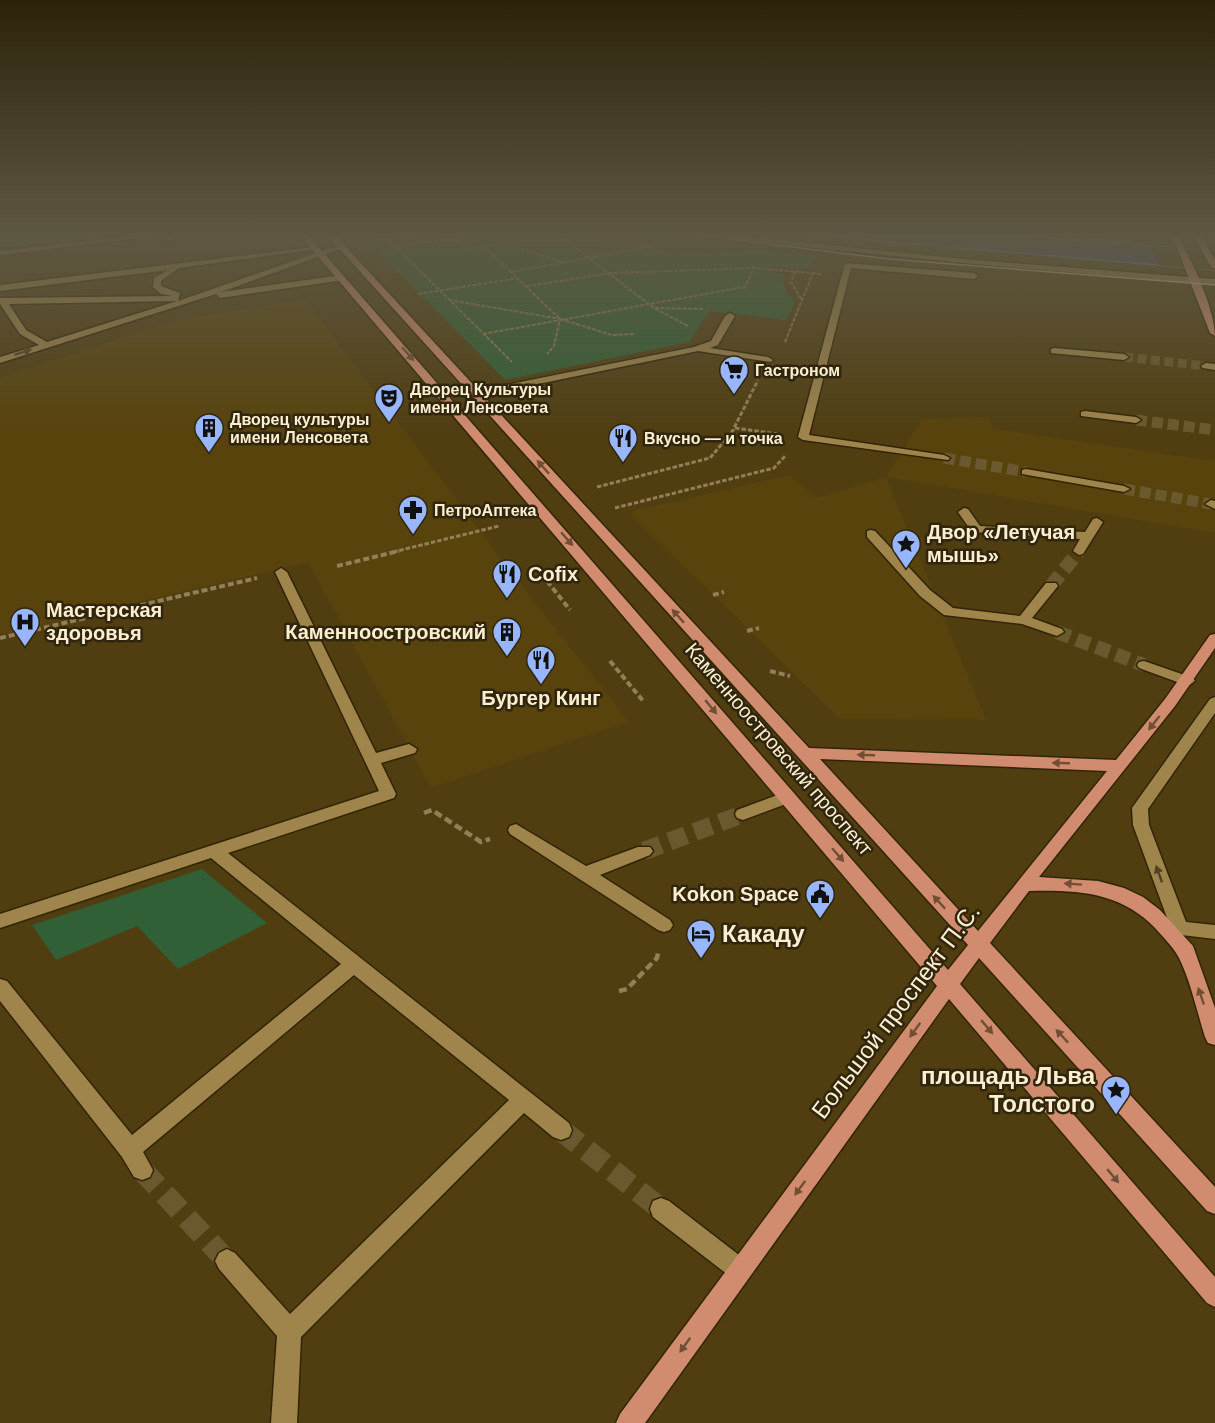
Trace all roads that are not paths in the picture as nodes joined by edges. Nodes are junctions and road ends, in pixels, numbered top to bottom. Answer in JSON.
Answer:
{"nodes":[{"id":1,"x":2,"y":301,"type":"edge"},
{"id":2,"x":185,"y":301,"type":"edge"},
{"id":3,"x":362,"y":301,"type":"edge"},
{"id":4,"x":392,"y":301,"type":"edge"},
{"id":5,"x":838,"y":301,"type":"edge"},
{"id":6,"x":1202,"y":301,"type":"edge"},
{"id":7,"x":731,"y":313,"type":"road end"},
{"id":8,"x":1215,"y":333,"type":"edge"},
{"id":9,"x":46,"y":345,"type":"junction"},
{"id":10,"x":696,"y":349,"type":"junction"},
{"id":11,"x":1054,"y":351,"type":"dead end"},
{"id":12,"x":1124,"y":357,"type":"tunnel mouth"},
{"id":13,"x":0,"y":360,"type":"edge"},
{"id":14,"x":768,"y":360,"type":"road end"},
{"id":15,"x":476,"y":394,"type":"junction"},
{"id":16,"x":1085,"y":414,"type":"dead end"},
{"id":17,"x":1136,"y":420,"type":"tunnel mouth"},
{"id":18,"x":944,"y":458,"type":"tunnel mouth"},
{"id":19,"x":1026,"y":472,"type":"tunnel mouth"},
{"id":20,"x":1124,"y":489,"type":"tunnel mouth"},
{"id":21,"x":964,"y":512,"type":"dead end"},
{"id":22,"x":1097,"y":522,"type":"dead end"},
{"id":23,"x":872,"y":534,"type":"dead end"},
{"id":24,"x":1089,"y":536,"type":"junction"},
{"id":25,"x":1079,"y":551,"type":"tunnel mouth"},
{"id":26,"x":281,"y":572,"type":"road end"},
{"id":27,"x":1051,"y":586,"type":"tunnel mouth"},
{"id":28,"x":1024,"y":620,"type":"junction"},
{"id":29,"x":1057,"y":632,"type":"tunnel mouth"},
{"id":30,"x":1215,"y":638,"type":"edge"},
{"id":31,"x":1143,"y":665,"type":"tunnel mouth"},
{"id":32,"x":1188,"y":681,"type":"junction"},
{"id":33,"x":1215,"y":702,"type":"edge"},
{"id":34,"x":409,"y":749,"type":"dead end"},
{"id":35,"x":802,"y":753,"type":"junction"},
{"id":36,"x":372,"y":760,"type":"junction"},
{"id":37,"x":1120,"y":766,"type":"junction"},
{"id":38,"x":788,"y":797,"type":"junction"},
{"id":39,"x":743,"y":814,"type":"tunnel mouth"},
{"id":40,"x":516,"y":830,"type":"road end"},
{"id":41,"x":644,"y":851,"type":"tunnel mouth"},
{"id":42,"x":215,"y":852,"type":"junction"},
{"id":43,"x":584,"y":874,"type":"junction"},
{"id":44,"x":1024,"y":884,"type":"junction"},
{"id":45,"x":0,"y":921,"type":"edge"},
{"id":46,"x":664,"y":925,"type":"road end"},
{"id":47,"x":1179,"y":929,"type":"junction"},
{"id":48,"x":1215,"y":932,"type":"edge"},
{"id":49,"x":978,"y":945,"type":"junction"},
{"id":50,"x":1187,"y":956,"type":"junction"},
{"id":51,"x":354,"y":964,"type":"junction"},
{"id":52,"x":949,"y":983,"type":"junction"},
{"id":53,"x":0,"y":987,"type":"edge"},
{"id":54,"x":1215,"y":1037,"type":"edge"},
{"id":55,"x":523,"y":1100,"type":"junction"},
{"id":56,"x":561,"y":1131,"type":"tunnel mouth"},
{"id":57,"x":130,"y":1150,"type":"junction"},
{"id":58,"x":142,"y":1170,"type":"tunnel mouth"},
{"id":59,"x":1215,"y":1203,"type":"edge"},
{"id":60,"x":661,"y":1209,"type":"tunnel mouth"},
{"id":61,"x":227,"y":1261,"type":"tunnel mouth"},
{"id":62,"x":740,"y":1270,"type":"junction"},
{"id":63,"x":1215,"y":1295,"type":"edge"},
{"id":64,"x":289,"y":1332,"type":"junction"},
{"id":65,"x":284,"y":1423,"type":"edge"},
{"id":66,"x":629,"y":1423,"type":"edge"}],
"edges":[{"from":1,"to":9,"type":"street"},
{"from":2,"to":9,"type":"street"},
{"from":3,"to":38,"type":"main road","name":"Каменноостровский проспект","one_way":true},
{"from":4,"to":15,"type":"main road","name":"Каменноостровский проспект"},
{"from":5,"to":18,"type":"street"},
{"from":6,"to":8,"type":"main road"},
{"from":7,"to":10,"type":"street"},
{"from":13,"to":9,"type":"street","one_way":true},
{"from":10,"to":14,"type":"street"},
{"from":10,"to":15,"type":"street"},
{"from":11,"to":12,"type":"street"},
{"from":35,"to":15,"type":"main road","name":"Каменноостровский проспект","one_way":true},
{"from":16,"to":17,"type":"street"},
{"from":19,"to":20,"type":"street"},
{"from":21,"to":24,"type":"street"},
{"from":22,"to":24,"type":"street"},
{"from":23,"to":28,"type":"street"},
{"from":24,"to":25,"type":"street"},
{"from":26,"to":36,"type":"street"},
{"from":27,"to":28,"type":"street"},
{"from":28,"to":29,"type":"street"},
{"from":30,"to":32,"type":"main road","name":"Большой проспект П.С."},
{"from":31,"to":32,"type":"street"},
{"from":32,"to":37,"type":"main road","name":"Большой проспект П.С.","one_way":true},
{"from":47,"to":33,"type":"street","one_way":true},
{"from":34,"to":36,"type":"street"},
{"from":37,"to":35,"type":"main road","one_way":true},
{"from":49,"to":35,"type":"main road","name":"Каменноостровский проспект","one_way":true},
{"from":36,"to":42,"type":"street"},
{"from":37,"to":44,"type":"main road","name":"Большой проспект П.С."},
{"from":38,"to":39,"type":"street"},
{"from":38,"to":52,"type":"main road","name":"Каменноостровский проспект","one_way":true},
{"from":40,"to":43,"type":"street"},
{"from":41,"to":43,"type":"street"},
{"from":42,"to":45,"type":"street"},
{"from":42,"to":51,"type":"street"},
{"from":43,"to":46,"type":"street"},
{"from":44,"to":49,"type":"main road","name":"Большой проспект П.С."},
{"from":50,"to":44,"type":"main road","one_way":true},
{"from":47,"to":48,"type":"street"},
{"from":47,"to":50,"type":"main road"},
{"from":49,"to":52,"type":"main road","name":"Большой проспект П.С."},
{"from":59,"to":49,"type":"main road","name":"Каменноостровский проспект","one_way":true},
{"from":54,"to":50,"type":"main road","one_way":true},
{"from":51,"to":55,"type":"street"},
{"from":51,"to":57,"type":"street"},
{"from":52,"to":62,"type":"main road","name":"Большой проспект П.С.","one_way":true},
{"from":52,"to":63,"type":"main road","name":"Каменноостровский проспект","one_way":true},
{"from":53,"to":57,"type":"street"},
{"from":55,"to":56,"type":"street"},
{"from":55,"to":64,"type":"street"},
{"from":57,"to":58,"type":"street"},
{"from":60,"to":62,"type":"street"},
{"from":61,"to":64,"type":"street"},
{"from":62,"to":66,"type":"main road","name":"Большой проспект П.С.","one_way":true},
{"from":64,"to":65,"type":"street"}]}
